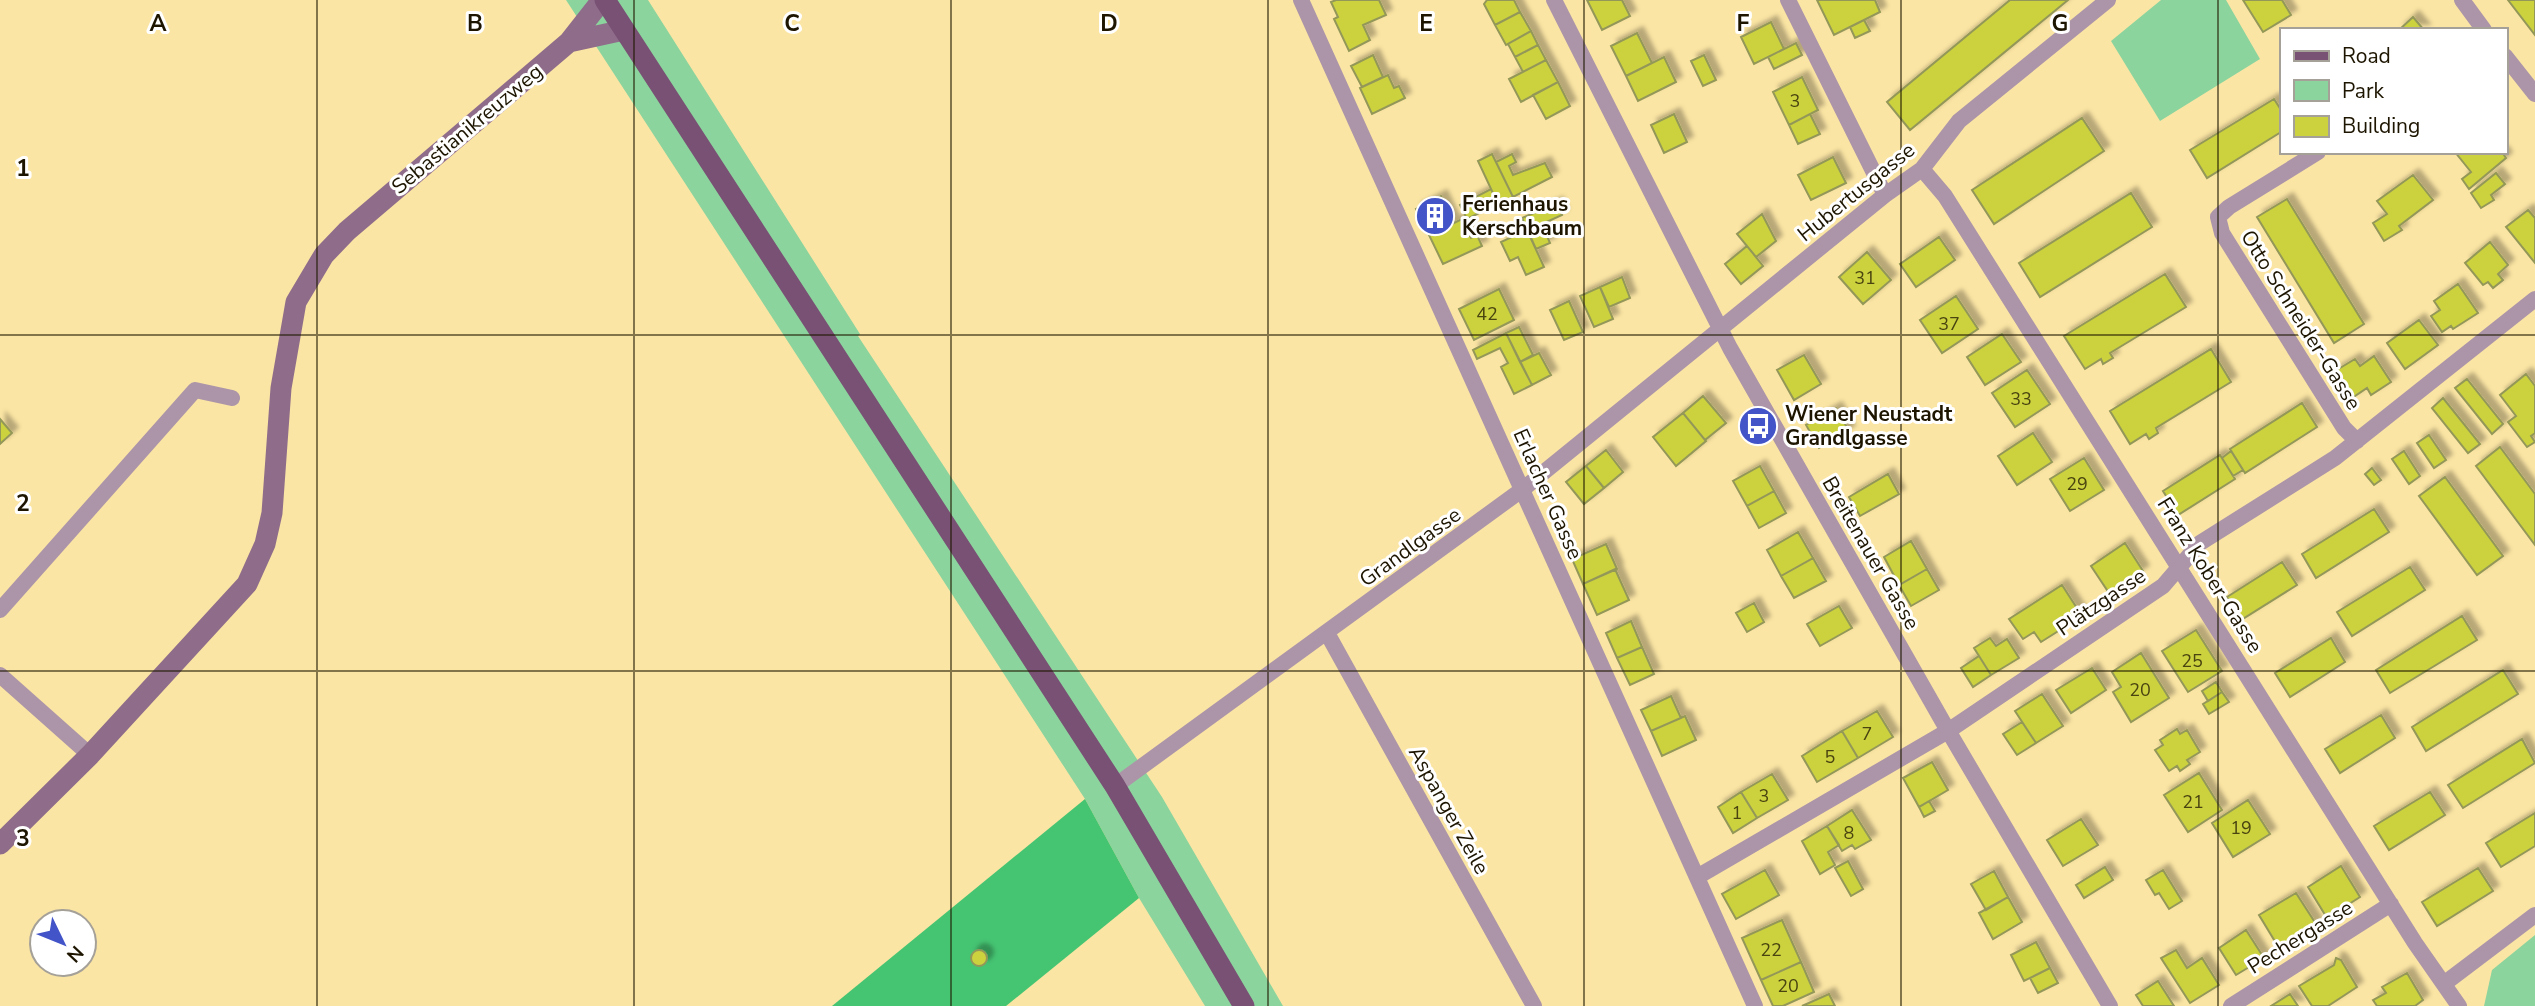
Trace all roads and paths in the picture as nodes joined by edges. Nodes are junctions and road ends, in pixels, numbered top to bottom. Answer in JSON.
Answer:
{"nodes":[{"id":1,"x":603,"y":0,"type":"edge"},
{"id":2,"x":1301,"y":0,"type":"edge"},
{"id":3,"x":1554,"y":0,"type":"edge"},
{"id":4,"x":1788,"y":0,"type":"edge"},
{"id":5,"x":2108,"y":0,"type":"edge"},
{"id":6,"x":2462,"y":0,"type":"edge"},
{"id":7,"x":2483,"y":28,"type":"edge"},
{"id":8,"x":624,"y":30,"type":"junction"},
{"id":9,"x":569,"y":42,"type":"junction"},
{"id":10,"x":2507,"y":59,"type":"edge"},
{"id":11,"x":2535,"y":94,"type":"edge"},
{"id":12,"x":2315,"y":154,"type":"edge"},
{"id":13,"x":1922,"y":169,"type":"junction"},
{"id":14,"x":1885,"y":195,"type":"junction"},
{"id":15,"x":2535,"y":299,"type":"edge"},
{"id":16,"x":1720,"y":330,"type":"junction"},
{"id":17,"x":232,"y":398,"type":"dead end"},
{"id":18,"x":2357,"y":441,"type":"junction"},
{"id":19,"x":1524,"y":489,"type":"junction"},
{"id":20,"x":2180,"y":566,"type":"junction"},
{"id":21,"x":0,"y":610,"type":"edge"},
{"id":22,"x":1327,"y":634,"type":"junction"},
{"id":23,"x":0,"y":675,"type":"edge"},
{"id":24,"x":1948,"y":731,"type":"junction"},
{"id":25,"x":90,"y":755,"type":"junction"},
{"id":26,"x":1115,"y":786,"type":"junction"},
{"id":27,"x":0,"y":844,"type":"edge"},
{"id":28,"x":1697,"y":877,"type":"junction"},
{"id":29,"x":2391,"y":904,"type":"junction"},
{"id":30,"x":2535,"y":915,"type":"edge"},
{"id":31,"x":2445,"y":984,"type":"junction"},
{"id":32,"x":1244,"y":1006,"type":"edge"},
{"id":33,"x":1534,"y":1006,"type":"edge"},
{"id":34,"x":1755,"y":1006,"type":"edge"},
{"id":35,"x":2110,"y":1006,"type":"edge"},
{"id":36,"x":2231,"y":1006,"type":"edge"},
{"id":37,"x":2459,"y":1006,"type":"edge"}],
"edges":[{"from":1,"to":8,"type":"main road"},
{"from":1,"to":9,"type":"main road"},
{"from":2,"to":19,"type":"street","name":"Erlacher Gasse"},
{"from":3,"to":16,"type":"street","name":"Breitenauer Gasse"},
{"from":4,"to":14,"type":"street"},
{"from":5,"to":13,"type":"street","name":"Hubertusgasse"},
{"from":6,"to":7,"type":"street"},
{"from":8,"to":9,"type":"main road","name":"Sebastianikreuzweg"},
{"from":8,"to":26,"type":"main road"},
{"from":9,"to":25,"type":"main road","name":"Sebastianikreuzweg"},
{"from":10,"to":11,"type":"street"},
{"from":12,"to":18,"type":"street","name":"Otto Schneider-Gasse"},
{"from":13,"to":14,"type":"street","name":"Hubertusgasse"},
{"from":13,"to":20,"type":"street","name":"Franz Kober-Gasse"},
{"from":14,"to":16,"type":"street","name":"Hubertusgasse"},
{"from":15,"to":18,"type":"street","name":"Plätzgasse"},
{"from":16,"to":19,"type":"street","name":"Grandlgasse"},
{"from":16,"to":24,"type":"street","name":"Breitenauer Gasse"},
{"from":17,"to":21,"type":"street"},
{"from":18,"to":20,"type":"street","name":"Plätzgasse"},
{"from":19,"to":22,"type":"street","name":"Grandlgasse"},
{"from":19,"to":28,"type":"street","name":"Erlacher Gasse"},
{"from":20,"to":24,"type":"street","name":"Plätzgasse"},
{"from":20,"to":29,"type":"street","name":"Franz Kober-Gasse"},
{"from":22,"to":26,"type":"street","name":"Grandlgasse"},
{"from":22,"to":33,"type":"street","name":"Aspanger Zeile"},
{"from":23,"to":25,"type":"street"},
{"from":24,"to":28,"type":"street","name":"Plätzgasse"},
{"from":24,"to":35,"type":"street","name":"Breitenauer Gasse"},
{"from":25,"to":27,"type":"main road","name":"Sebastianikreuzweg"},
{"from":26,"to":32,"type":"main road"},
{"from":28,"to":34,"type":"street","name":"Erlacher Gasse"},
{"from":29,"to":31,"type":"street","name":"Franz Kober-Gasse"},
{"from":29,"to":36,"type":"street","name":"Pechergasse"},
{"from":30,"to":31,"type":"street"},
{"from":31,"to":37,"type":"street","name":"Franz Kober-Gasse"}]}
